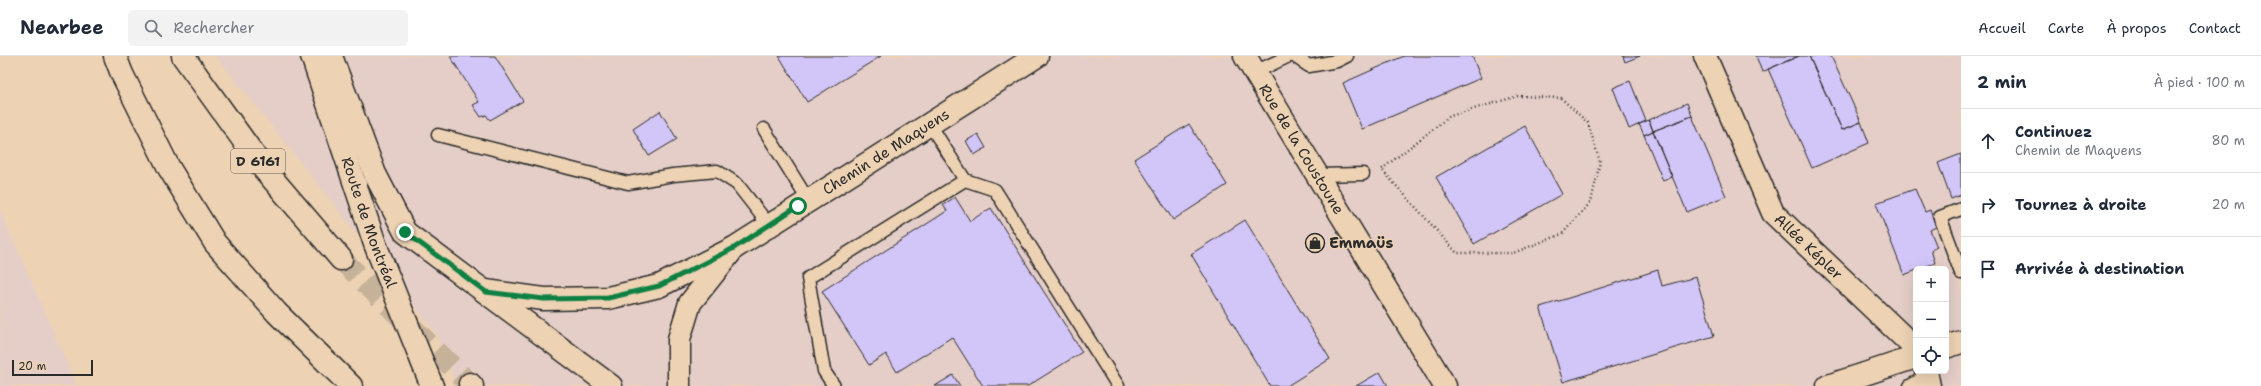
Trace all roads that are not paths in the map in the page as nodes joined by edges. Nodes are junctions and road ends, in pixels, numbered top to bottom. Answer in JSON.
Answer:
{"nodes":[{"id":1,"x":115,"y":56,"type":"edge"},
{"id":2,"x":183,"y":56,"type":"edge"},
{"id":3,"x":312,"y":56,"type":"edge"},
{"id":4,"x":331,"y":56,"type":"edge"},
{"id":5,"x":1037,"y":56,"type":"edge"},
{"id":6,"x":1289,"y":56,"type":"edge"},
{"id":7,"x":1294,"y":56,"type":"edge"},
{"id":8,"x":1347,"y":56,"type":"edge"},
{"id":9,"x":1705,"y":56,"type":"edge"},
{"id":10,"x":1013,"y":62,"type":"edge"},
{"id":11,"x":1250,"y":64,"type":"edge"},
{"id":12,"x":929,"y":123,"type":"junction"},
{"id":13,"x":764,"y":129,"type":"dead end"},
{"id":14,"x":438,"y":135,"type":"dead end"},
{"id":15,"x":1363,"y":174,"type":"road end"},
{"id":16,"x":1317,"y":175,"type":"junction"},
{"id":17,"x":965,"y":180,"type":"junction"},
{"id":18,"x":808,"y":200,"type":"junction"},
{"id":19,"x":1961,"y":209,"type":"edge"},
{"id":20,"x":769,"y":225,"type":"junction"},
{"id":21,"x":734,"y":248,"type":"junction"},
{"id":22,"x":341,"y":259,"type":"tunnel mouth"},
{"id":23,"x":1961,"y":273,"type":"edge"},
{"id":24,"x":486,"y":292,"type":"junction"},
{"id":25,"x":1961,"y":342,"type":"edge"},
{"id":26,"x":1913,"y":346,"type":"edge"},
{"id":27,"x":1949,"y":346,"type":"edge"},
{"id":28,"x":1913,"y":358,"type":"edge"},
{"id":29,"x":351,"y":386,"type":"edge"},
{"id":30,"x":432,"y":386,"type":"edge"},
{"id":31,"x":611,"y":386,"type":"edge"},
{"id":32,"x":679,"y":386,"type":"edge"},
{"id":33,"x":834,"y":386,"type":"edge"},
{"id":34,"x":1118,"y":386,"type":"edge"},
{"id":35,"x":1445,"y":386,"type":"edge"},
{"id":36,"x":1828,"y":386,"type":"edge"}],
"edges":[{"from":1,"to":29,"type":"street"},
{"from":2,"to":22,"type":"street","number":"D 6161"},
{"from":3,"to":30,"type":"street","name":"Route de Montréal"},
{"from":4,"to":24,"type":"street"},
{"from":5,"to":10,"type":"street","name":"Chemin de Maquens"},
{"from":6,"to":11,"type":"lane"},
{"from":7,"to":8,"type":"lane"},
{"from":9,"to":26,"type":"street","name":"Allée Képler"},
{"from":10,"to":12,"type":"street","name":"Chemin de Maquens"},
{"from":11,"to":16,"type":"street","name":"Rue de la Coustoune"},
{"from":12,"to":17,"type":"lane"},
{"from":12,"to":18,"type":"street","name":"Chemin de Maquens"},
{"from":13,"to":18,"type":"lane"},
{"from":14,"to":20,"type":"lane"},
{"from":15,"to":16,"type":"lane"},
{"from":16,"to":35,"type":"street","name":"Rue de la Coustoune"},
{"from":17,"to":33,"type":"lane"},
{"from":17,"to":34,"type":"lane"},
{"from":18,"to":20,"type":"street","name":"Chemin de Maquens"},
{"from":19,"to":23,"type":"lane"},
{"from":20,"to":21,"type":"street","name":"Chemin de Maquens"},
{"from":21,"to":24,"type":"street","name":"Chemin de Maquens"},
{"from":21,"to":32,"type":"street","name":"Chemin de Maquens"},
{"from":24,"to":31,"type":"street"},
{"from":25,"to":27,"type":"street"},
{"from":28,"to":36,"type":"street"}]}
